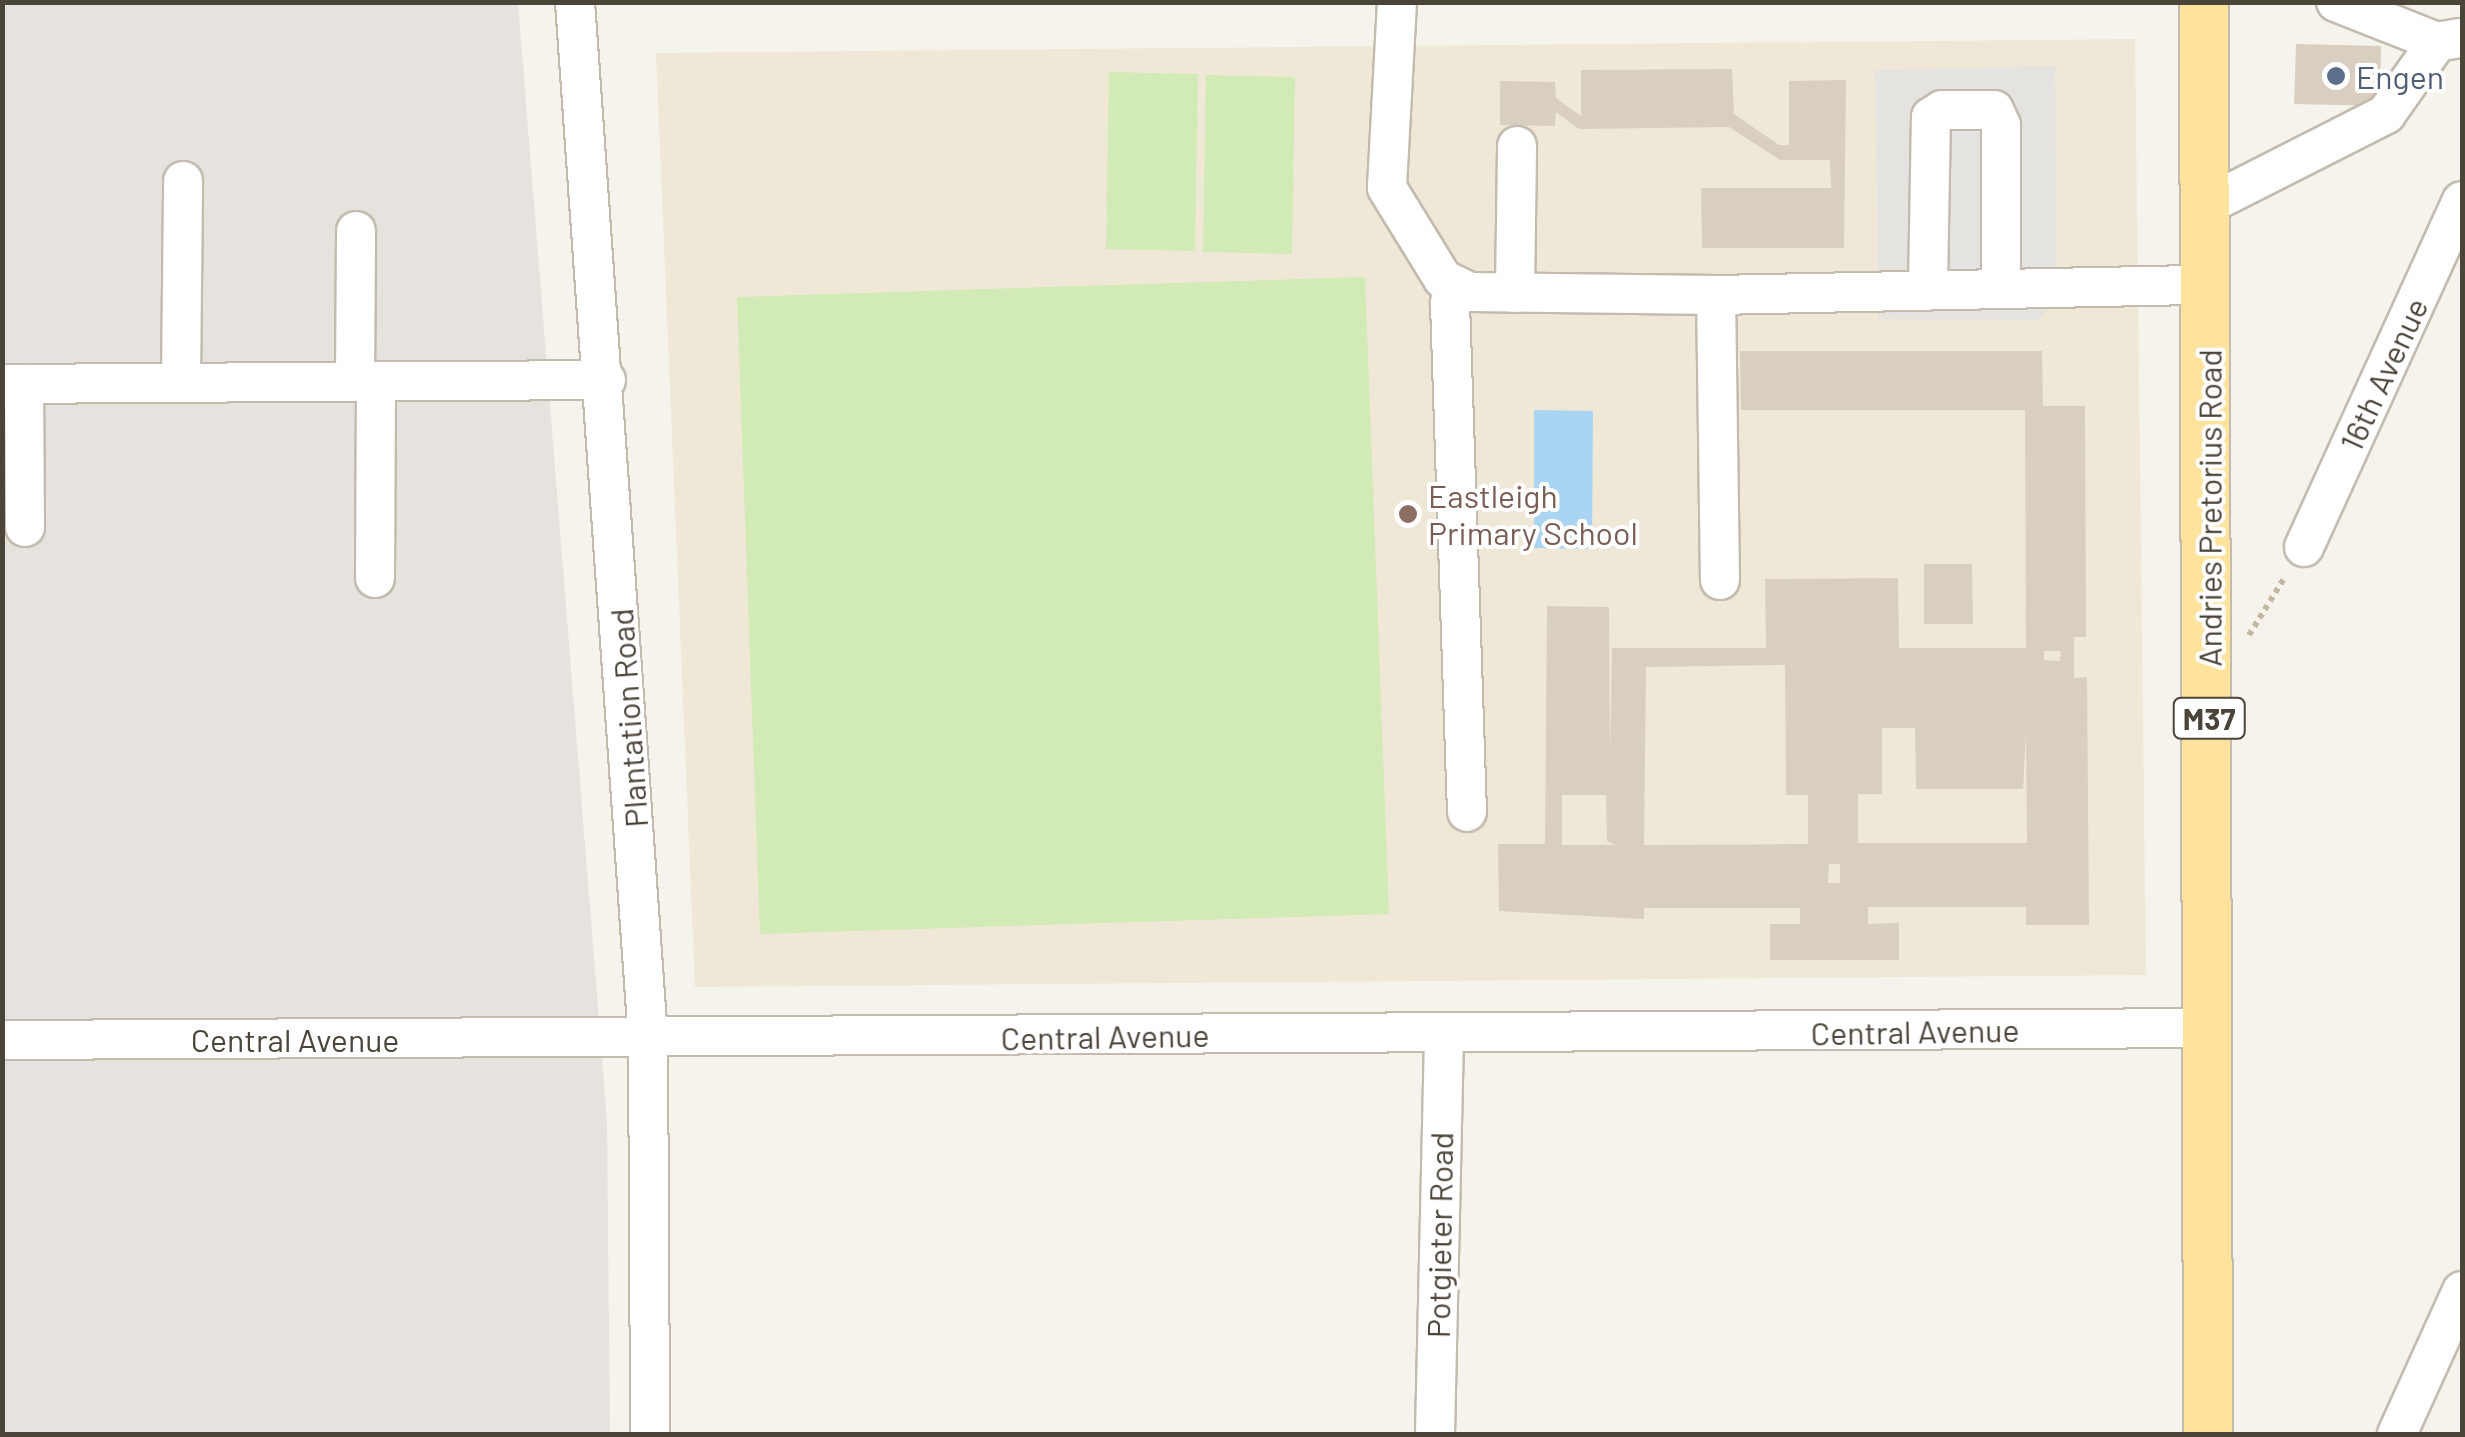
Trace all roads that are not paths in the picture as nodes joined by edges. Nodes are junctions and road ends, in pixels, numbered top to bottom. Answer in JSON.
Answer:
{"nodes":[{"id":1,"x":575,"y":2,"type":"edge"},
{"id":2,"x":2204,"y":2,"type":"edge"},
{"id":3,"x":2336,"y":2,"type":"edge"},
{"id":4,"x":1398,"y":15,"type":"edge"},
{"id":5,"x":2450,"y":40,"type":"edge"},
{"id":6,"x":1517,"y":146,"type":"dead end"},
{"id":7,"x":183,"y":181,"type":"dead end"},
{"id":8,"x":2462,"y":201,"type":"edge"},
{"id":9,"x":2207,"y":205,"type":"junction"},
{"id":10,"x":356,"y":231,"type":"dead end"},
{"id":11,"x":2208,"y":285,"type":"junction"},
{"id":12,"x":2000,"y":287,"type":"junction"},
{"id":13,"x":1928,"y":288,"type":"junction"},
{"id":14,"x":1457,"y":289,"type":"junction"},
{"id":15,"x":1515,"y":292,"type":"junction"},
{"id":16,"x":1716,"y":295,"type":"junction"},
{"id":17,"x":606,"y":380,"type":"junction"},
{"id":18,"x":366,"y":381,"type":"junction"},
{"id":19,"x":181,"y":382,"type":"junction"},
{"id":20,"x":13,"y":384,"type":"edge"},
{"id":21,"x":25,"y":527,"type":"dead end"},
{"id":22,"x":2304,"y":546,"type":"road end"},
{"id":23,"x":375,"y":578,"type":"dead end"},
{"id":24,"x":1720,"y":580,"type":"dead end"},
{"id":25,"x":1466,"y":812,"type":"dead end"},
{"id":26,"x":2208,"y":1028,"type":"junction"},
{"id":27,"x":1444,"y":1034,"type":"junction"},
{"id":28,"x":648,"y":1038,"type":"junction"},
{"id":29,"x":2,"y":1040,"type":"edge"},
{"id":30,"x":2462,"y":1291,"type":"edge"},
{"id":31,"x":650,"y":1434,"type":"edge"},
{"id":32,"x":1435,"y":1434,"type":"edge"},
{"id":33,"x":2208,"y":1434,"type":"edge"},
{"id":34,"x":2397,"y":1434,"type":"edge"}],
"edges":[{"from":1,"to":17,"type":"street","name":"Plantation Road"},
{"from":2,"to":9,"type":"main road","name":"Andries Pretorius Road","number":"M37"},
{"from":3,"to":5,"type":"street"},
{"from":4,"to":14,"type":"street"},
{"from":5,"to":9,"type":"street"},
{"from":6,"to":15,"type":"street"},
{"from":7,"to":19,"type":"street"},
{"from":8,"to":22,"type":"street","name":"16th Avenue"},
{"from":9,"to":11,"type":"main road","name":"Andries Pretorius Road","number":"M37"},
{"from":10,"to":18,"type":"street"},
{"from":11,"to":12,"type":"street"},
{"from":11,"to":26,"type":"main road","name":"Andries Pretorius Road","number":"M37"},
{"from":12,"to":13,"type":"street"},
{"from":12,"to":13,"type":"street"},
{"from":13,"to":16,"type":"street"},
{"from":14,"to":15,"type":"street"},
{"from":14,"to":25,"type":"street"},
{"from":15,"to":16,"type":"street"},
{"from":16,"to":24,"type":"street"},
{"from":17,"to":18,"type":"street"},
{"from":17,"to":28,"type":"street","name":"Plantation Road"},
{"from":18,"to":19,"type":"street"},
{"from":18,"to":23,"type":"street"},
{"from":19,"to":20,"type":"street"},
{"from":20,"to":21,"type":"street"},
{"from":26,"to":27,"type":"street","name":"Central Avenue"},
{"from":26,"to":33,"type":"main road","name":"Andries Pretorius Road","number":"M37"},
{"from":27,"to":28,"type":"street","name":"Central Avenue"},
{"from":27,"to":32,"type":"street","name":"Potgieter Road"},
{"from":28,"to":29,"type":"street","name":"Central Avenue"},
{"from":28,"to":31,"type":"street","name":"Plantation Road"},
{"from":30,"to":34,"type":"street"}]}
